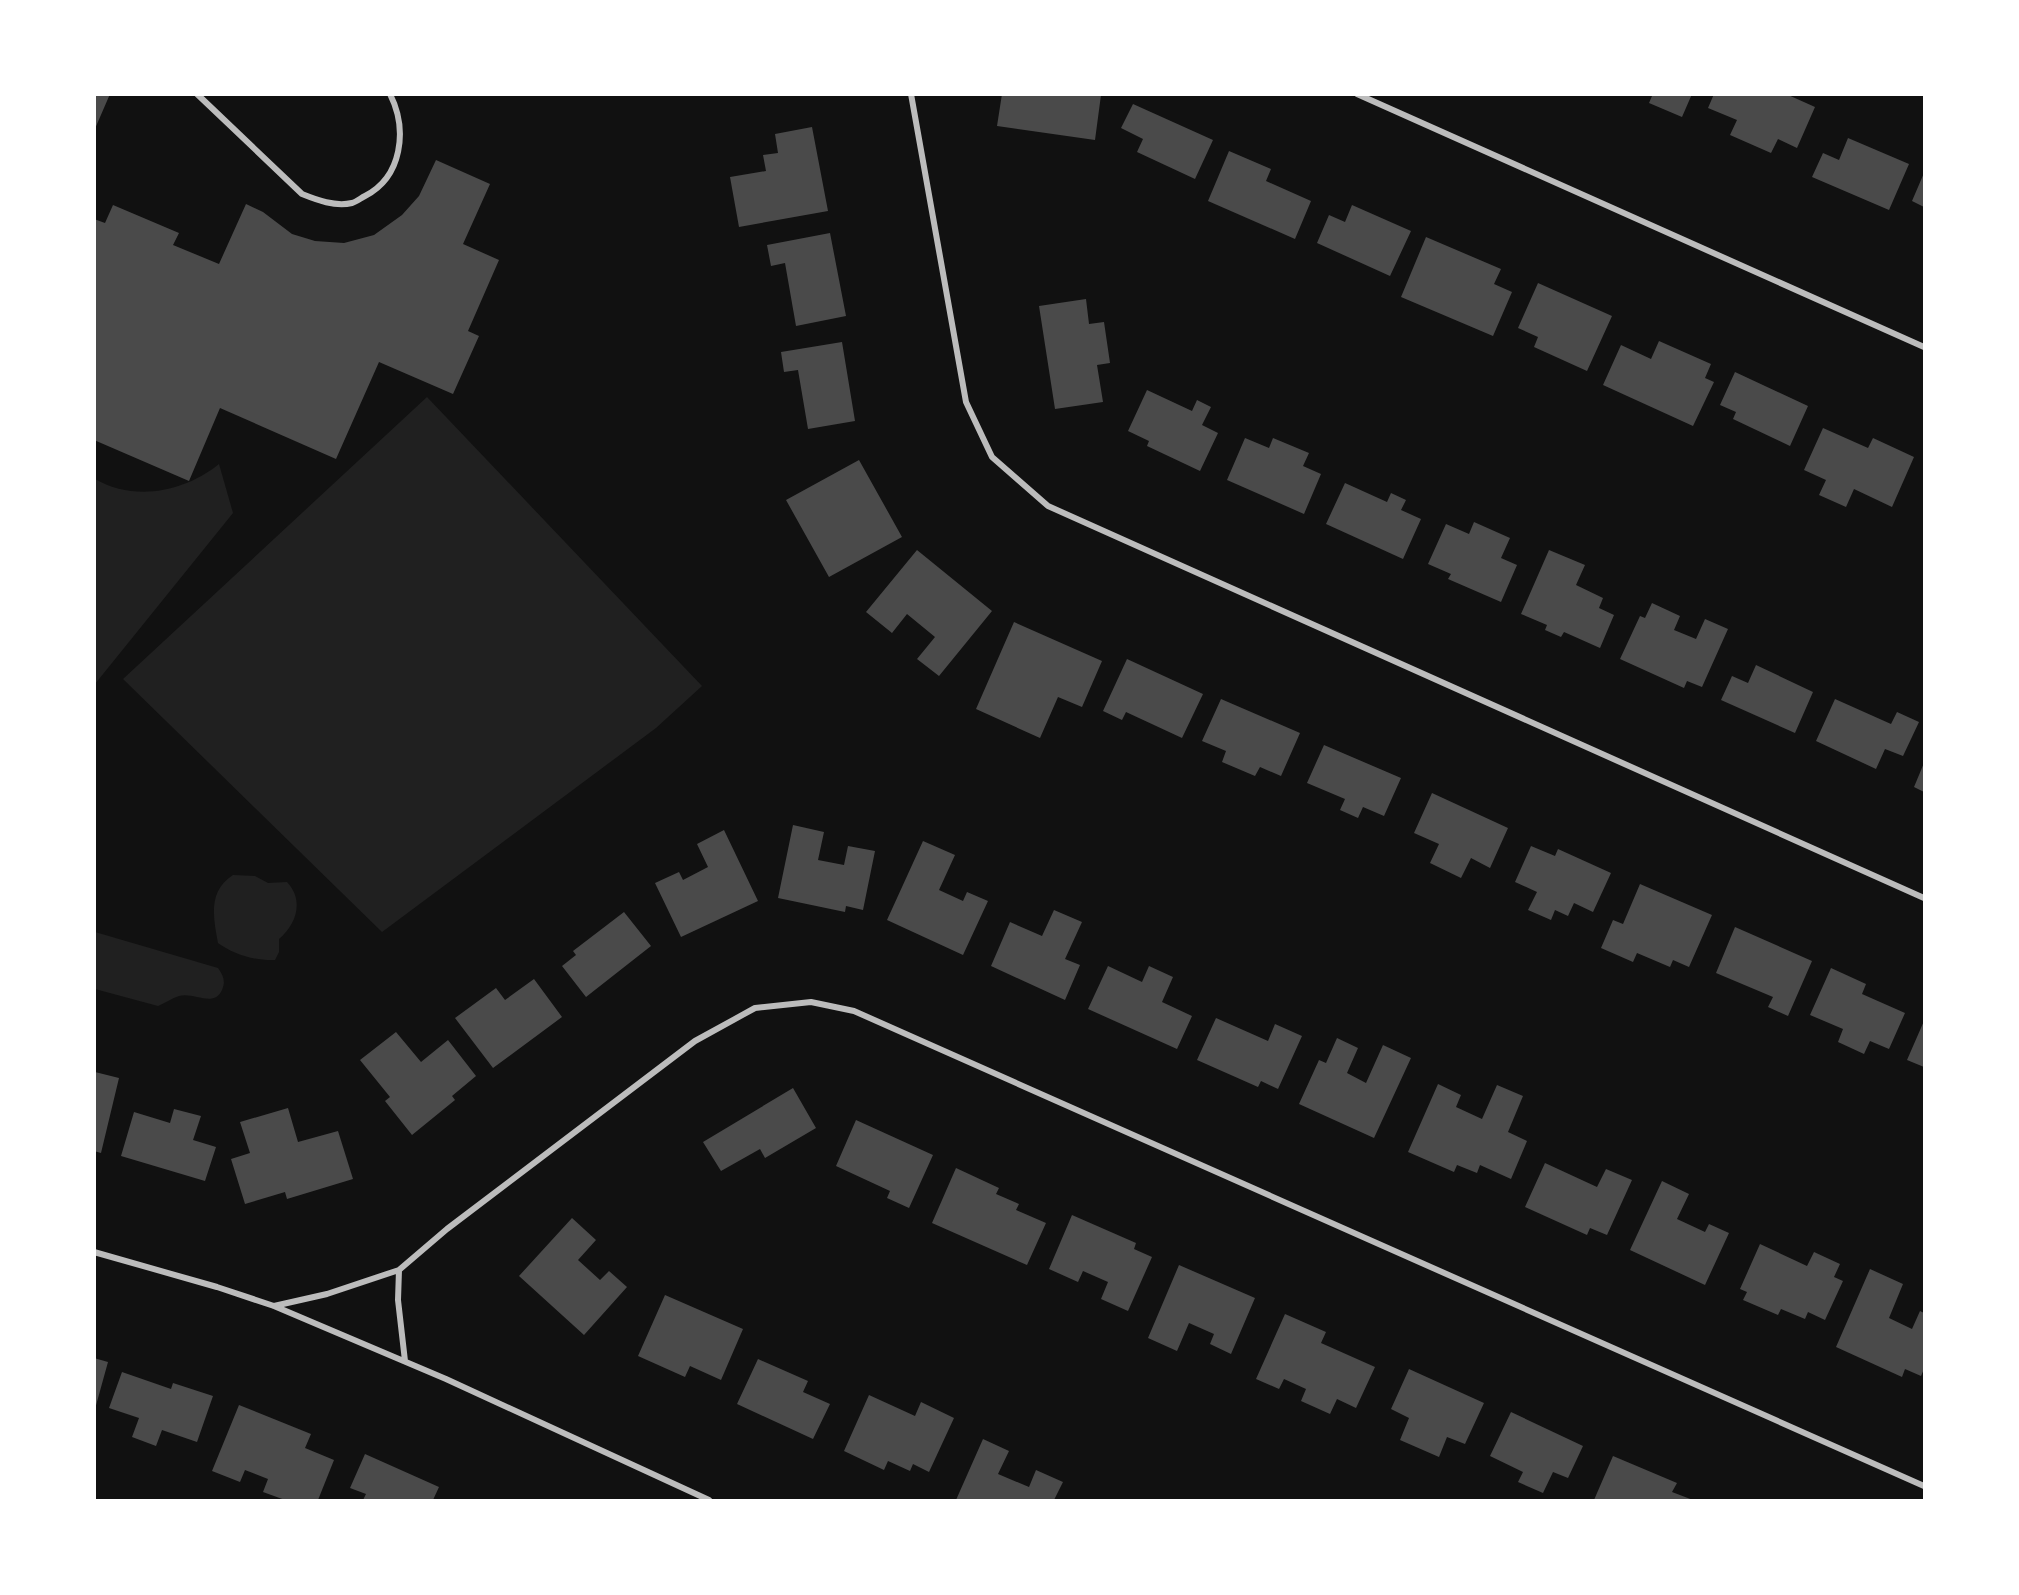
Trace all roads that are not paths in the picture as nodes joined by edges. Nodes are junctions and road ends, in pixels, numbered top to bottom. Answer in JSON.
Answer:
{"nodes":[{"id":1,"x":197,"y":94,"type":"edge"},
{"id":2,"x":390,"y":94,"type":"edge"},
{"id":3,"x":911,"y":94,"type":"edge"},
{"id":4,"x":1357,"y":94,"type":"edge"},
{"id":5,"x":1924,"y":347,"type":"edge"},
{"id":6,"x":1924,"y":898,"type":"edge"},
{"id":7,"x":94,"y":1252,"type":"edge"},
{"id":8,"x":399,"y":1270,"type":"junction"},
{"id":9,"x":274,"y":1305,"type":"junction"},
{"id":10,"x":405,"y":1361,"type":"junction"},
{"id":11,"x":1924,"y":1486,"type":"edge"},
{"id":12,"x":709,"y":1500,"type":"edge"}],
"edges":[{"from":1,"to":2,"type":"street"},
{"from":3,"to":6,"type":"street"},
{"from":4,"to":5,"type":"street"},
{"from":7,"to":9,"type":"street"},
{"from":8,"to":9,"type":"street"},
{"from":8,"to":10,"type":"street"},
{"from":8,"to":11,"type":"street"},
{"from":9,"to":10,"type":"street"},
{"from":10,"to":12,"type":"street"}]}
